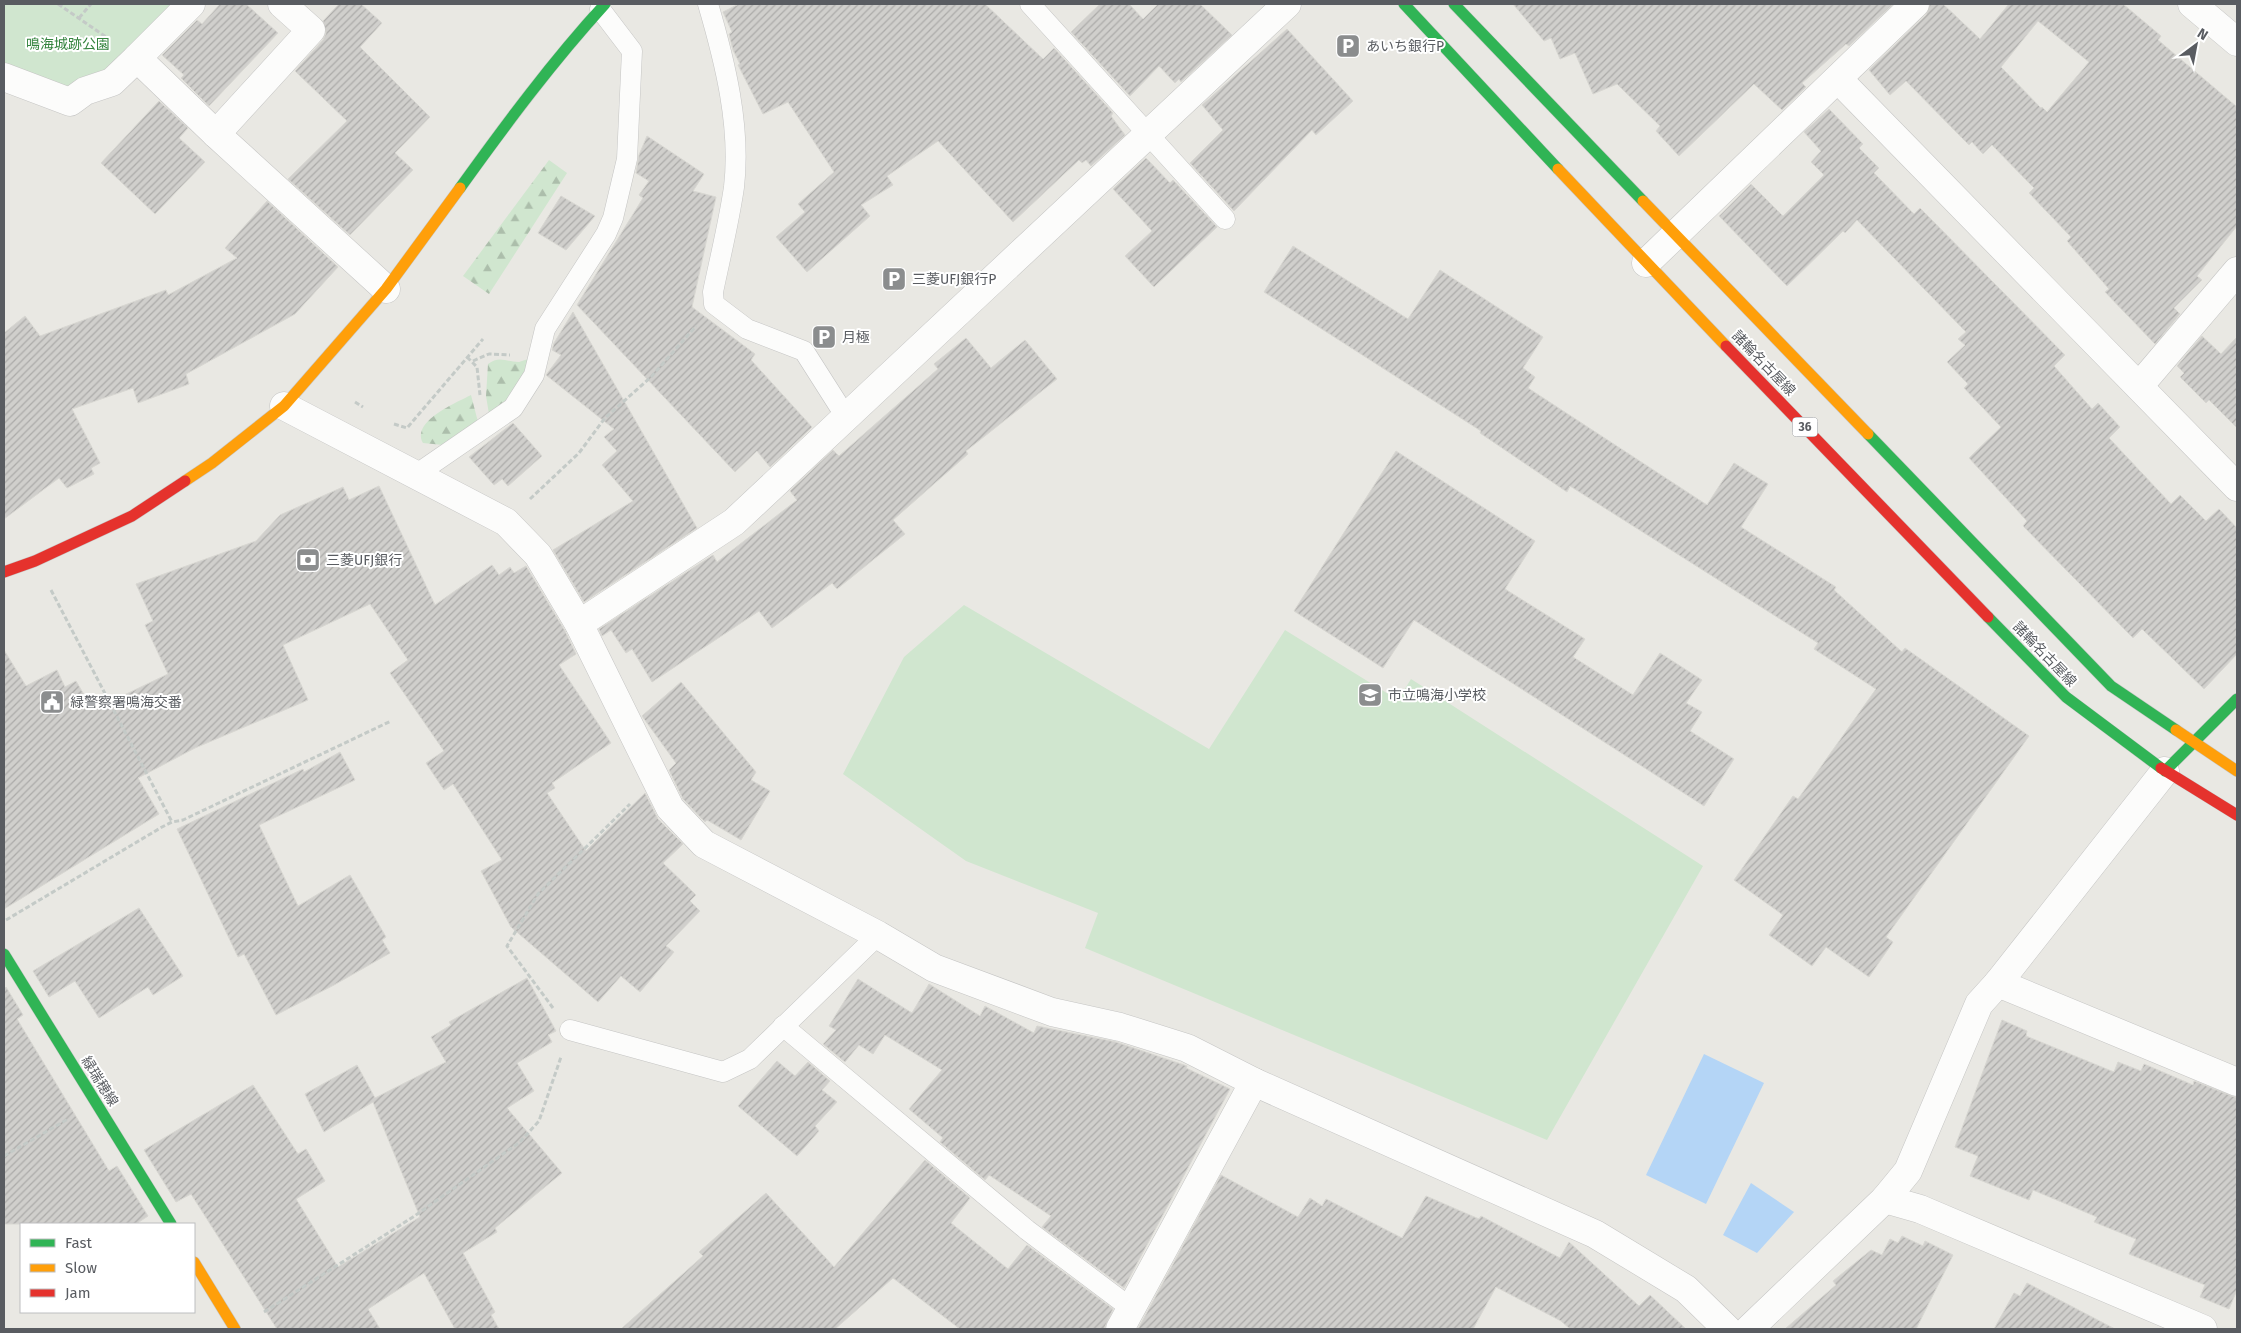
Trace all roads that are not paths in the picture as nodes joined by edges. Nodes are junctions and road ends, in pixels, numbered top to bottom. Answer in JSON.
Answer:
{"nodes":[{"id":1,"x":190,"y":4,"type":"edge"},
{"id":2,"x":282,"y":4,"type":"edge"},
{"id":3,"x":708,"y":4,"type":"edge"},
{"id":4,"x":1030,"y":4,"type":"edge"},
{"id":5,"x":1287,"y":4,"type":"edge"},
{"id":6,"x":1404,"y":4,"type":"edge"},
{"id":7,"x":1454,"y":4,"type":"edge"},
{"id":8,"x":1915,"y":4,"type":"edge"},
{"id":9,"x":2192,"y":4,"type":"edge"},
{"id":10,"x":603,"y":7,"type":"edge"},
{"id":11,"x":2237,"y":42,"type":"edge"},
{"id":12,"x":137,"y":58,"type":"junction"},
{"id":13,"x":4,"y":77,"type":"edge"},
{"id":14,"x":1838,"y":78,"type":"junction"},
{"id":15,"x":1148,"y":132,"type":"junction"},
{"id":16,"x":216,"y":134,"type":"junction"},
{"id":17,"x":1225,"y":218,"type":"dead end"},
{"id":18,"x":1676,"y":235,"type":"junction"},
{"id":19,"x":1646,"y":263,"type":"junction"},
{"id":20,"x":2237,"y":271,"type":"edge"},
{"id":21,"x":386,"y":289,"type":"junction"},
{"id":22,"x":2140,"y":385,"type":"junction"},
{"id":23,"x":284,"y":406,"type":"junction"},
{"id":24,"x":846,"y":417,"type":"junction"},
{"id":25,"x":417,"y":474,"type":"junction"},
{"id":26,"x":2237,"y":487,"type":"edge"},
{"id":27,"x":4,"y":572,"type":"edge"},
{"id":28,"x":580,"y":624,"type":"junction"},
{"id":29,"x":2237,"y":699,"type":"edge"},
{"id":30,"x":2194,"y":742,"type":"junction"},
{"id":31,"x":2164,"y":771,"type":"junction"},
{"id":32,"x":2237,"y":771,"type":"edge"},
{"id":33,"x":2237,"y":815,"type":"edge"},
{"id":34,"x":878,"y":935,"type":"junction"},
{"id":35,"x":4,"y":954,"type":"edge"},
{"id":36,"x":1998,"y":983,"type":"junction"},
{"id":37,"x":783,"y":1026,"type":"junction"},
{"id":38,"x":570,"y":1030,"type":"road end"},
{"id":39,"x":1254,"y":1082,"type":"junction"},
{"id":40,"x":2237,"y":1082,"type":"edge"},
{"id":41,"x":1884,"y":1199,"type":"junction"},
{"id":42,"x":170,"y":1223,"type":"edge"},
{"id":43,"x":195,"y":1264,"type":"edge"},
{"id":44,"x":1126,"y":1319,"type":"edge"},
{"id":45,"x":235,"y":1329,"type":"edge"},
{"id":46,"x":1727,"y":1329,"type":"edge"},
{"id":47,"x":1749,"y":1329,"type":"edge"},
{"id":48,"x":2203,"y":1329,"type":"edge"}],
"edges":[{"from":1,"to":12,"type":"street"},
{"from":2,"to":16,"type":"street"},
{"from":3,"to":24,"type":"lane"},
{"from":4,"to":15,"type":"lane"},
{"from":5,"to":15,"type":"street"},
{"from":6,"to":19,"type":"main road","name":"諸輪名古屋線","number":"36"},
{"from":7,"to":18,"type":"main road","name":"諸輪名古屋線"},
{"from":8,"to":14,"type":"street"},
{"from":9,"to":11,"type":"street"},
{"from":10,"to":21,"type":"main road"},
{"from":10,"to":25,"type":"lane"},
{"from":12,"to":13,"type":"street"},
{"from":12,"to":16,"type":"street"},
{"from":14,"to":18,"type":"street"},
{"from":14,"to":22,"type":"street"},
{"from":15,"to":17,"type":"lane"},
{"from":15,"to":24,"type":"street"},
{"from":16,"to":21,"type":"street"},
{"from":18,"to":19,"type":"street"},
{"from":18,"to":30,"type":"main road","name":"諸輪名古屋線"},
{"from":19,"to":31,"type":"main road","name":"諸輪名古屋線","number":"36"},
{"from":20,"to":22,"type":"street"},
{"from":21,"to":23,"type":"main road"},
{"from":22,"to":26,"type":"street"},
{"from":23,"to":25,"type":"street"},
{"from":23,"to":27,"type":"main road"},
{"from":24,"to":28,"type":"street"},
{"from":25,"to":28,"type":"street"},
{"from":28,"to":34,"type":"street"},
{"from":29,"to":30,"type":"main road"},
{"from":30,"to":31,"type":"main road"},
{"from":30,"to":32,"type":"main road","name":"諸輪名古屋線"},
{"from":31,"to":33,"type":"main road","name":"諸輪名古屋線","number":"36"},
{"from":31,"to":36,"type":"street"},
{"from":34,"to":37,"type":"lane"},
{"from":34,"to":39,"type":"street"},
{"from":35,"to":42,"type":"main road","name":"緑瑞穂線"},
{"from":36,"to":40,"type":"street"},
{"from":36,"to":41,"type":"street"},
{"from":37,"to":38,"type":"lane"},
{"from":37,"to":44,"type":"lane"},
{"from":39,"to":44,"type":"street"},
{"from":39,"to":46,"type":"street"},
{"from":41,"to":47,"type":"street"},
{"from":41,"to":48,"type":"street"},
{"from":43,"to":45,"type":"main road"}]}
